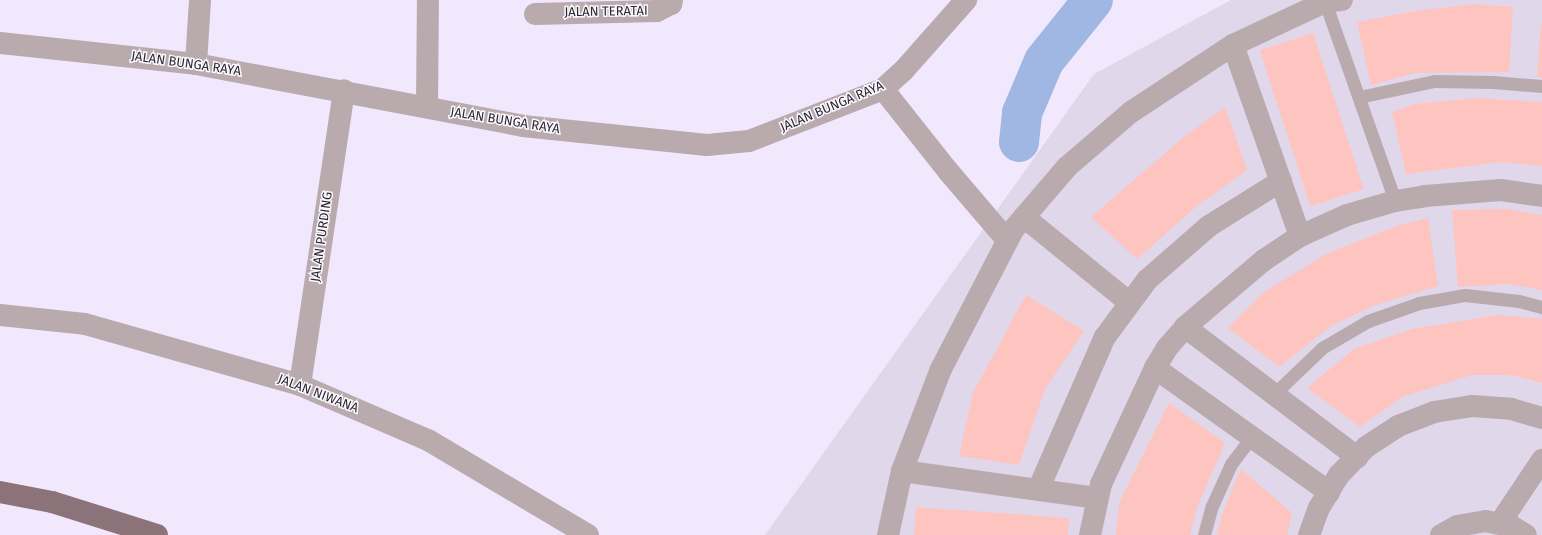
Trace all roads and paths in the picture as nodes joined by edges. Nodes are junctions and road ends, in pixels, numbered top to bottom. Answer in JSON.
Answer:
{"nodes":[{"id":1,"x":200,"y":0,"type":"edge"},
{"id":2,"x":428,"y":0,"type":"edge"},
{"id":3,"x":672,"y":0,"type":"edge"},
{"id":4,"x":966,"y":0,"type":"edge"},
{"id":5,"x":1331,"y":1,"type":"edge"},
{"id":6,"x":535,"y":14,"type":"dead end"},
{"id":7,"x":0,"y":43,"type":"edge"},
{"id":8,"x":1233,"y":45,"type":"junction"},
{"id":9,"x":196,"y":64,"type":"junction"},
{"id":10,"x":1542,"y":86,"type":"edge"},
{"id":11,"x":883,"y":89,"type":"junction"},
{"id":12,"x":344,"y":90,"type":"junction"},
{"id":13,"x":1359,"y":97,"type":"junction"},
{"id":14,"x":427,"y":107,"type":"junction"},
{"id":15,"x":1281,"y":181,"type":"junction"},
{"id":16,"x":1542,"y":196,"type":"edge"},
{"id":17,"x":1396,"y":201,"type":"junction"},
{"id":18,"x":1024,"y":217,"type":"junction"},
{"id":19,"x":1300,"y":236,"type":"junction"},
{"id":20,"x":1006,"y":239,"type":"junction"},
{"id":21,"x":1130,"y":303,"type":"junction"},
{"id":22,"x":1542,"y":307,"type":"edge"},
{"id":23,"x":0,"y":314,"type":"edge"},
{"id":24,"x":1185,"y":327,"type":"junction"},
{"id":25,"x":1154,"y":368,"type":"junction"},
{"id":26,"x":300,"y":385,"type":"junction"},
{"id":27,"x":1274,"y":394,"type":"junction"},
{"id":28,"x":1542,"y":418,"type":"edge"},
{"id":29,"x":1251,"y":437,"type":"junction"},
{"id":30,"x":1357,"y":457,"type":"junction"},
{"id":31,"x":1542,"y":460,"type":"edge"},
{"id":32,"x":902,"y":471,"type":"junction"},
{"id":33,"x":1038,"y":490,"type":"junction"},
{"id":34,"x":0,"y":492,"type":"edge"},
{"id":35,"x":1329,"y":492,"type":"junction"},
{"id":36,"x":1096,"y":498,"type":"junction"},
{"id":37,"x":1500,"y":523,"type":"junction"},
{"id":38,"x":157,"y":535,"type":"edge"},
{"id":39,"x":588,"y":535,"type":"edge"},
{"id":40,"x":888,"y":535,"type":"edge"},
{"id":41,"x":1090,"y":535,"type":"edge"},
{"id":42,"x":1204,"y":535,"type":"edge"},
{"id":43,"x":1309,"y":535,"type":"edge"},
{"id":44,"x":1441,"y":535,"type":"edge"},
{"id":45,"x":1526,"y":535,"type":"edge"}],
"edges":[{"from":1,"to":9,"type":"street"},
{"from":2,"to":14,"type":"street"},
{"from":3,"to":6,"type":"street","name":"JALAN TERATAI"},
{"from":4,"to":11,"type":"street","name":"JALAN BUNGA RAYA"},
{"from":5,"to":8,"type":"street"},
{"from":5,"to":13,"type":"lane"},
{"from":7,"to":9,"type":"street","name":"JALAN BUNGA RAYA"},
{"from":8,"to":15,"type":"street"},
{"from":8,"to":18,"type":"street"},
{"from":9,"to":12,"type":"street","name":"JALAN BUNGA RAYA"},
{"from":10,"to":13,"type":"lane"},
{"from":11,"to":14,"type":"street","name":"JALAN BUNGA RAYA"},
{"from":11,"to":20,"type":"street"},
{"from":12,"to":14,"type":"street","name":"JALAN BUNGA RAYA"},
{"from":12,"to":26,"type":"street","name":"JALAN PURDING"},
{"from":13,"to":17,"type":"lane"},
{"from":15,"to":19,"type":"street"},
{"from":15,"to":21,"type":"street"},
{"from":16,"to":17,"type":"street"},
{"from":17,"to":19,"type":"street"},
{"from":18,"to":20,"type":"street"},
{"from":18,"to":21,"type":"street"},
{"from":19,"to":24,"type":"street"},
{"from":20,"to":32,"type":"street"},
{"from":21,"to":33,"type":"street"},
{"from":22,"to":27,"type":"lane"},
{"from":23,"to":26,"type":"street","name":"JALAN NIWANA"},
{"from":24,"to":25,"type":"street"},
{"from":24,"to":27,"type":"street"},
{"from":25,"to":29,"type":"street"},
{"from":25,"to":36,"type":"street"},
{"from":26,"to":39,"type":"street","name":"JALAN NIWANA"},
{"from":27,"to":30,"type":"street"},
{"from":28,"to":30,"type":"street"},
{"from":29,"to":35,"type":"street"},
{"from":29,"to":42,"type":"lane"},
{"from":30,"to":35,"type":"street"},
{"from":31,"to":37,"type":"street"},
{"from":32,"to":33,"type":"street"},
{"from":32,"to":40,"type":"street"},
{"from":33,"to":36,"type":"street"},
{"from":34,"to":38,"type":"main road"},
{"from":35,"to":43,"type":"street"},
{"from":36,"to":41,"type":"street"},
{"from":37,"to":44,"type":"street"},
{"from":37,"to":45,"type":"street"}]}
